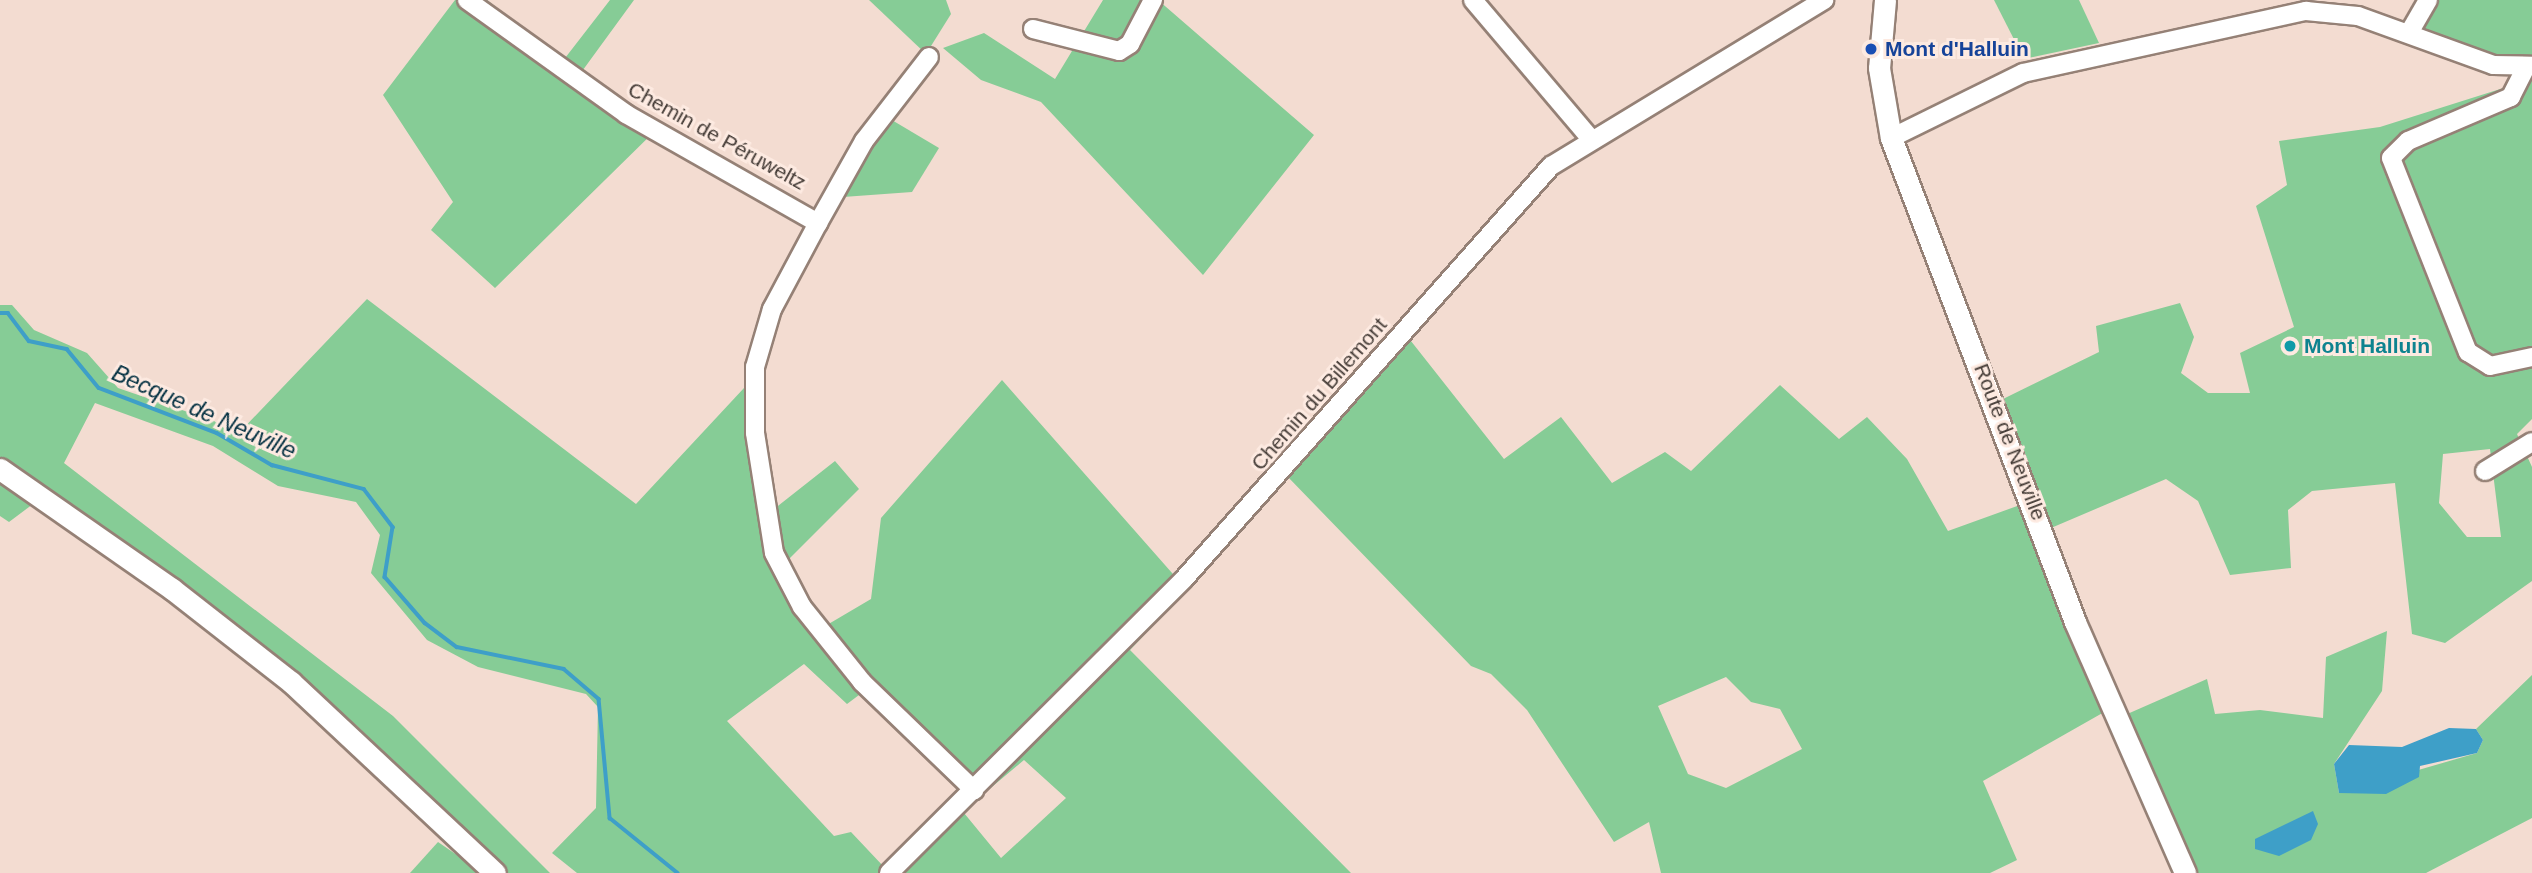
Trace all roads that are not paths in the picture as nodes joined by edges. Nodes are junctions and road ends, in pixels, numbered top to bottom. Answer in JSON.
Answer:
{"nodes":[{"id":1,"x":467,"y":0,"type":"edge"},
{"id":2,"x":1153,"y":0,"type":"edge"},
{"id":3,"x":1473,"y":0,"type":"edge"},
{"id":4,"x":1824,"y":0,"type":"edge"},
{"id":5,"x":1885,"y":0,"type":"edge"},
{"id":6,"x":2428,"y":0,"type":"edge"},
{"id":7,"x":1033,"y":29,"type":"dead end"},
{"id":8,"x":2409,"y":33,"type":"junction"},
{"id":9,"x":929,"y":57,"type":"dead end"},
{"id":10,"x":2529,"y":66,"type":"edge"},
{"id":11,"x":1891,"y":138,"type":"junction"},
{"id":12,"x":1591,"y":139,"type":"junction"},
{"id":13,"x":818,"y":223,"type":"junction"},
{"id":14,"x":2532,"y":357,"type":"edge"},
{"id":15,"x":2532,"y":442,"type":"edge"},
{"id":16,"x":0,"y":469,"type":"edge"},
{"id":17,"x":2485,"y":471,"type":"dead end"},
{"id":18,"x":974,"y":790,"type":"junction"},
{"id":19,"x":495,"y":873,"type":"edge"},
{"id":20,"x":889,"y":873,"type":"edge"},
{"id":21,"x":2185,"y":873,"type":"edge"}],
"edges":[{"from":1,"to":13,"type":"street","name":"Chemin de Péruweltz"},
{"from":2,"to":7,"type":"street"},
{"from":3,"to":12,"type":"street"},
{"from":4,"to":12,"type":"street","name":"Chemin du Billemont"},
{"from":5,"to":11,"type":"main road","name":"Route de Neuville"},
{"from":6,"to":8,"type":"street"},
{"from":8,"to":10,"type":"street"},
{"from":8,"to":11,"type":"street"},
{"from":9,"to":13,"type":"street"},
{"from":10,"to":14,"type":"street"},
{"from":11,"to":21,"type":"main road","name":"Route de Neuville"},
{"from":12,"to":18,"type":"street","name":"Chemin du Billemont"},
{"from":13,"to":18,"type":"street"},
{"from":15,"to":17,"type":"street"},
{"from":16,"to":19,"type":"main road"},
{"from":18,"to":20,"type":"street","name":"Chemin du Billemont"}]}
